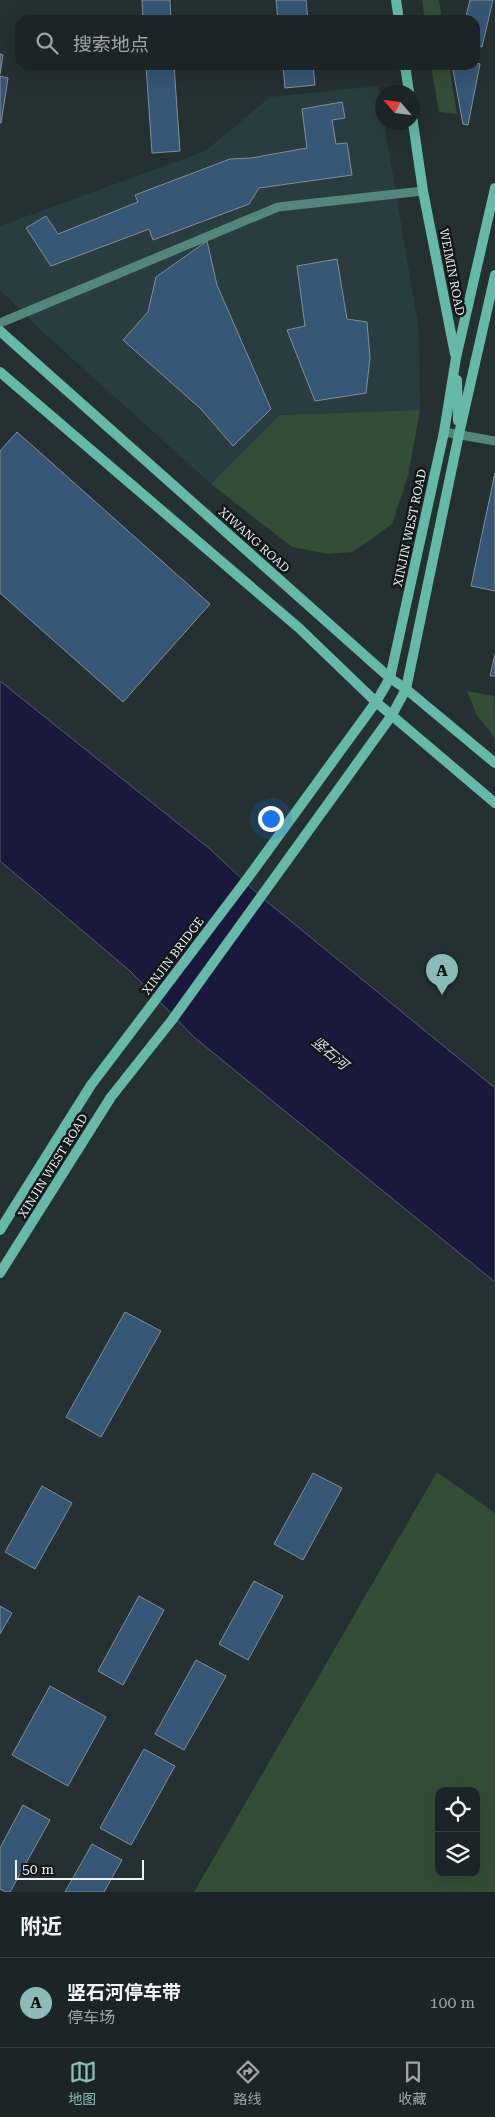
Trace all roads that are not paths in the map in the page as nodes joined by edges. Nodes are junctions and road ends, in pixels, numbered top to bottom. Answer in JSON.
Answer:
{"nodes":[{"id":1,"x":396,"y":0,"type":"edge"},
{"id":2,"x":398,"y":15,"type":"edge"},
{"id":3,"x":406,"y":70,"type":"edge"},
{"id":4,"x":408,"y":85,"type":"edge"},
{"id":5,"x":414,"y":130,"type":"edge"},
{"id":6,"x":495,"y":188,"type":"edge"},
{"id":7,"x":423,"y":191,"type":"junction"},
{"id":8,"x":495,"y":275,"type":"edge"},
{"id":9,"x":0,"y":323,"type":"edge"},
{"id":10,"x":0,"y":331,"type":"edge"},
{"id":11,"x":456,"y":358,"type":"junction"},
{"id":12,"x":0,"y":372,"type":"edge"},
{"id":13,"x":444,"y":432,"type":"junction"},
{"id":14,"x":459,"y":434,"type":"junction"},
{"id":15,"x":495,"y":442,"type":"edge"},
{"id":16,"x":390,"y":678,"type":"junction"},
{"id":17,"x":406,"y":689,"type":"junction"},
{"id":18,"x":376,"y":702,"type":"junction"},
{"id":19,"x":392,"y":715,"type":"junction"},
{"id":20,"x":495,"y":763,"type":"edge"},
{"id":21,"x":495,"y":803,"type":"edge"},
{"id":22,"x":274,"y":841,"type":"joint"},
{"id":23,"x":91,"y":1085,"type":"joint"},
{"id":24,"x":0,"y":1230,"type":"edge"},
{"id":25,"x":0,"y":1273,"type":"edge"}],
"edges":[{"from":1,"to":2,"type":"main road"},
{"from":3,"to":4,"type":"main road"},
{"from":5,"to":7,"type":"main road","name":"WEIMIN ROAD"},
{"from":6,"to":11,"type":"main road","name":"XINJIN WEST ROAD"},
{"from":7,"to":9,"type":"lane"},
{"from":7,"to":11,"type":"main road","name":"WEIMIN ROAD"},
{"from":8,"to":14,"type":"main road"},
{"from":10,"to":16,"type":"main road","name":"XIWANG ROAD"},
{"from":11,"to":13,"type":"main road","name":"XINJIN WEST ROAD"},
{"from":11,"to":14,"type":"main road","name":"WEIMIN ROAD"},
{"from":12,"to":18,"type":"main road"},
{"from":13,"to":14,"type":"lane"},
{"from":13,"to":16,"type":"main road","name":"XINJIN WEST ROAD"},
{"from":14,"to":15,"type":"lane"},
{"from":14,"to":17,"type":"main road"},
{"from":16,"to":17,"type":"main road","name":"XIWANG ROAD"},
{"from":16,"to":18,"type":"main road","name":"XINJIN WEST ROAD"},
{"from":17,"to":19,"type":"main road"},
{"from":17,"to":20,"type":"main road","name":"XIWANG ROAD"},
{"from":18,"to":19,"type":"main road"},
{"from":18,"to":22,"type":"main road","name":"XINJIN WEST ROAD"},
{"from":19,"to":21,"type":"main road"},
{"from":19,"to":25,"type":"main road","name":"XINJIN WEST ROAD"},
{"from":22,"to":23,"type":"main road","name":"XINJIN BRIDGE"},
{"from":23,"to":24,"type":"main road","name":"XINJIN WEST ROAD"}]}
